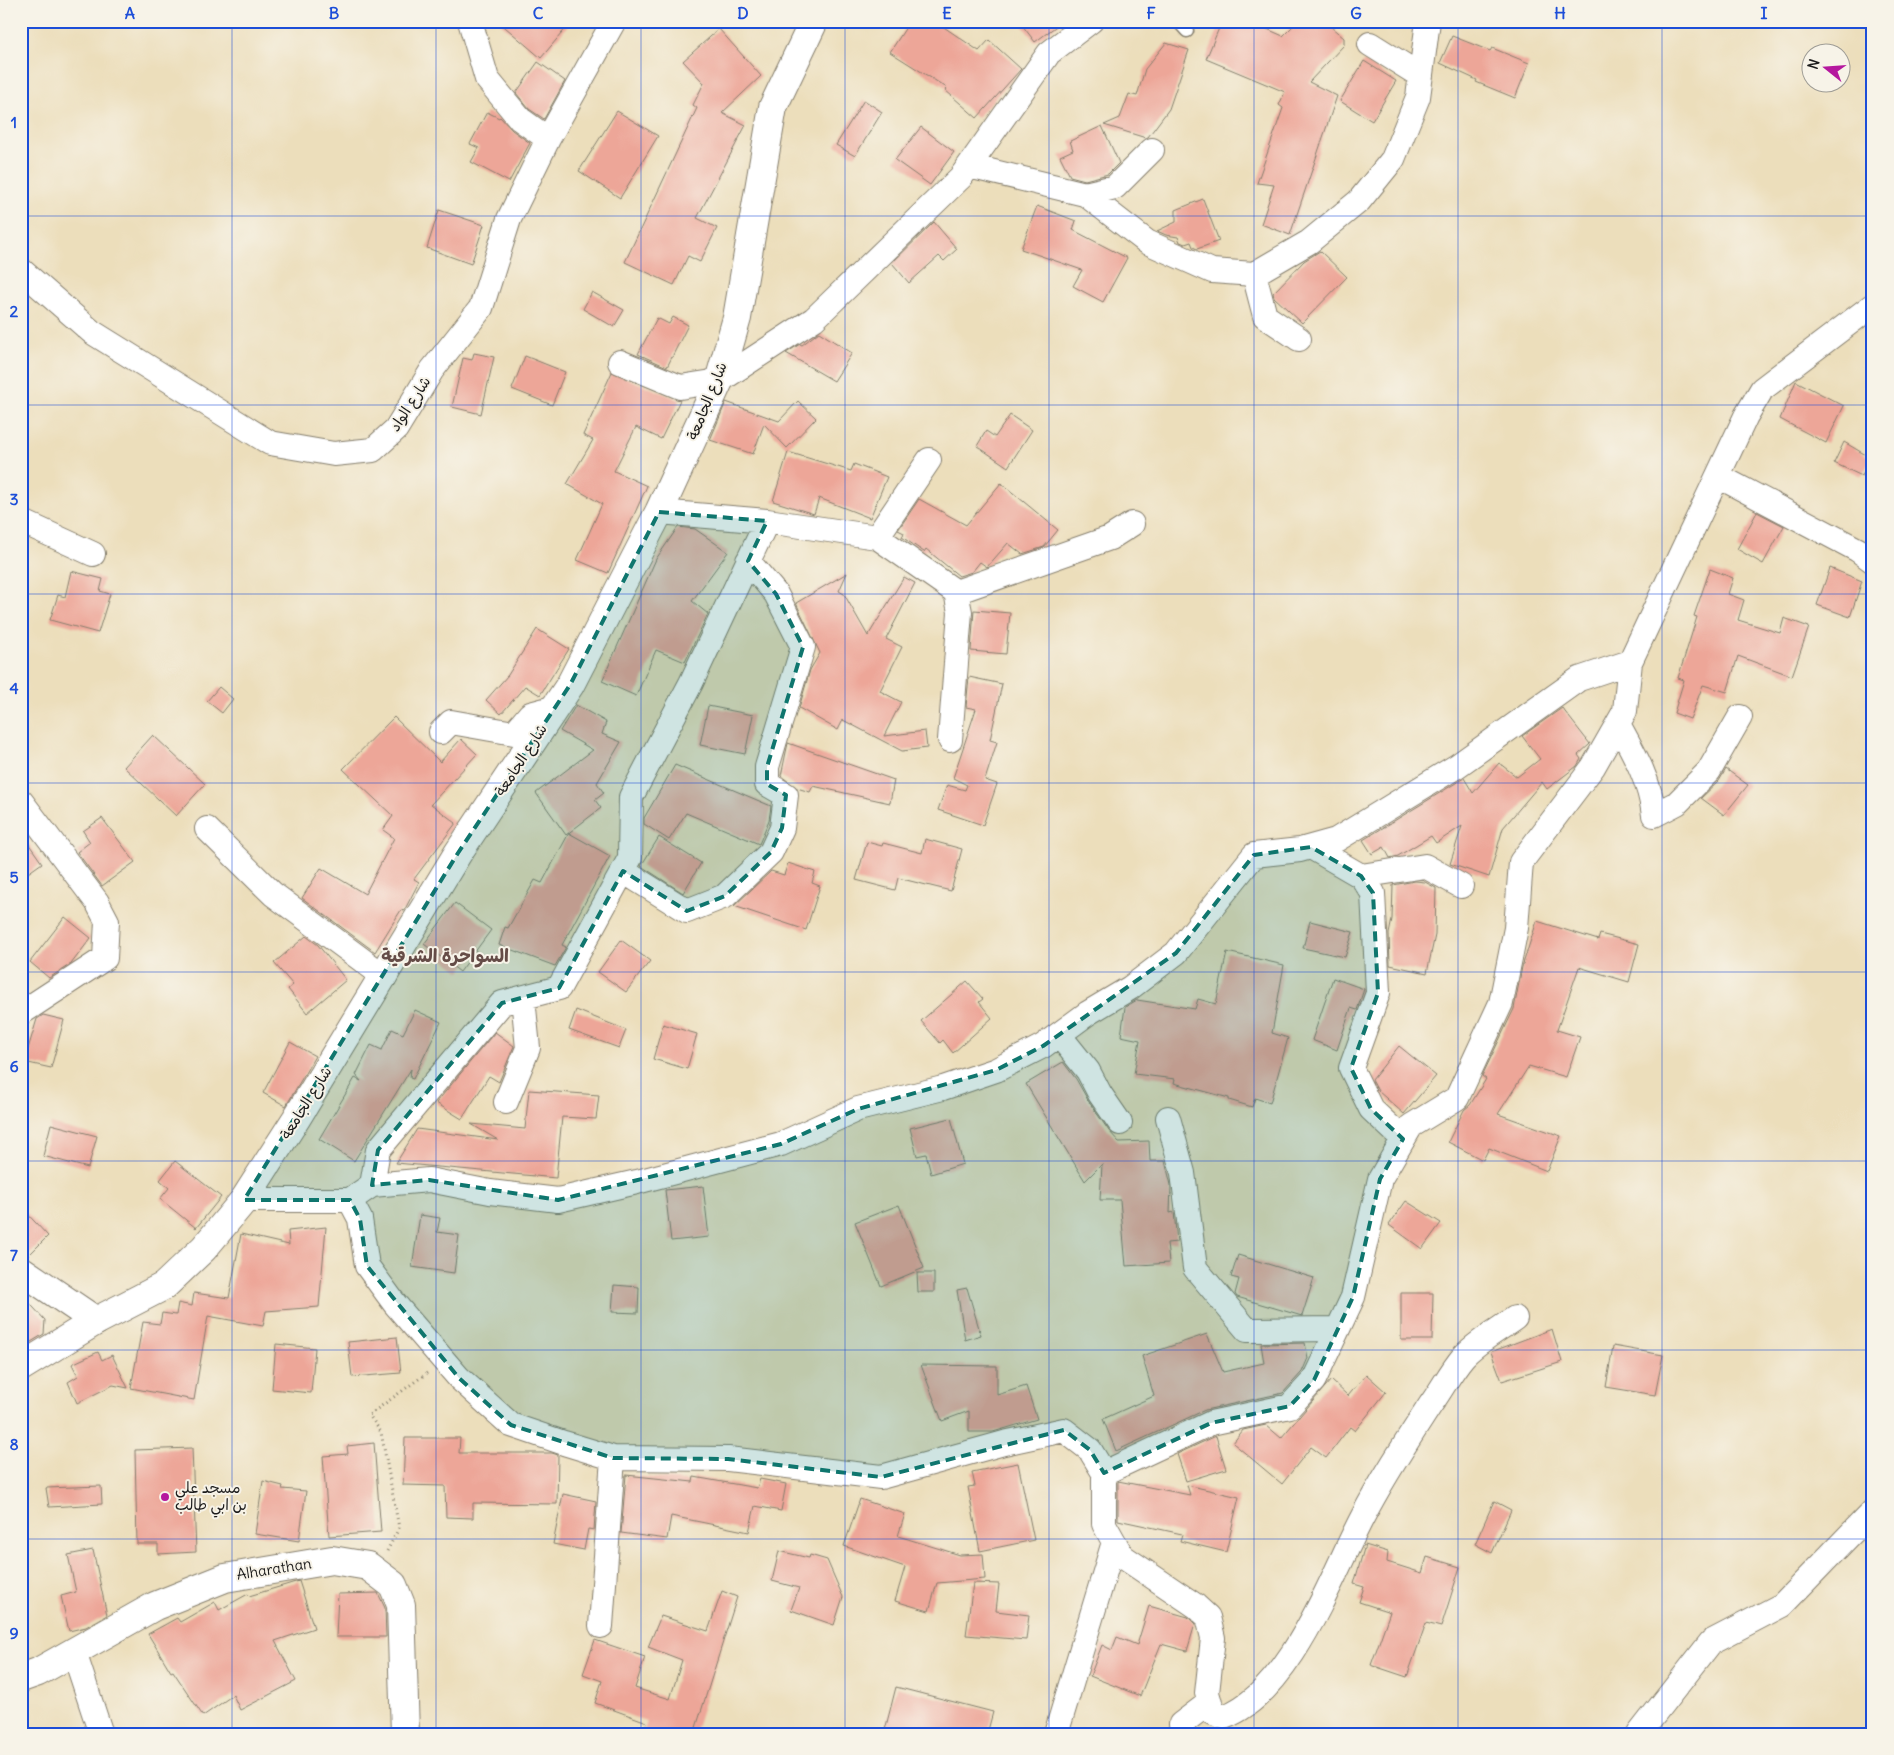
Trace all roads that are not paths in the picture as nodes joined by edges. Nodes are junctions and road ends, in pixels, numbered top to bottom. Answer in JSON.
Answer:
{"nodes":[{"id":1,"x":470,"y":21,"type":"edge"},
{"id":2,"x":614,"y":21,"type":"edge"},
{"id":3,"x":814,"y":21,"type":"edge"},
{"id":4,"x":1091,"y":21,"type":"edge"},
{"id":5,"x":1428,"y":21,"type":"edge"},
{"id":6,"x":1370,"y":44,"type":"dead end"},
{"id":7,"x":1421,"y":76,"type":"junction"},
{"id":8,"x":548,"y":139,"type":"junction"},
{"id":9,"x":1152,"y":150,"type":"dead end"},
{"id":10,"x":970,"y":166,"type":"junction"},
{"id":11,"x":1085,"y":194,"type":"junction"},
{"id":12,"x":21,"y":270,"type":"edge"},
{"id":13,"x":1254,"y":274,"type":"junction"},
{"id":14,"x":1873,"y":304,"type":"edge"},
{"id":15,"x":1299,"y":339,"type":"dead end"},
{"id":16,"x":620,"y":362,"type":"dead end"},
{"id":17,"x":719,"y":380,"type":"junction"},
{"id":18,"x":929,"y":460,"type":"dead end"},
{"id":19,"x":1718,"y":476,"type":"junction"},
{"id":20,"x":659,"y":512,"type":"junction"},
{"id":21,"x":21,"y":521,"type":"edge"},
{"id":22,"x":767,"y":521,"type":"junction"},
{"id":23,"x":1132,"y":524,"type":"dead end"},
{"id":24,"x":877,"y":538,"type":"junction"},
{"id":25,"x":93,"y":554,"type":"dead end"},
{"id":26,"x":748,"y":561,"type":"junction"},
{"id":27,"x":1873,"y":561,"type":"edge"},
{"id":28,"x":956,"y":592,"type":"junction"},
{"id":29,"x":1630,"y":662,"type":"junction"},
{"id":30,"x":556,"y":707,"type":"junction"},
{"id":31,"x":1740,"y":717,"type":"dead end"},
{"id":32,"x":1618,"y":724,"type":"junction"},
{"id":33,"x":441,"y":732,"type":"dead end"},
{"id":34,"x":950,"y":740,"type":"dead end"},
{"id":35,"x":21,"y":801,"type":"edge"},
{"id":36,"x":207,"y":829,"type":"dead end"},
{"id":37,"x":1311,"y":847,"type":"junction"},
{"id":38,"x":623,"y":871,"type":"junction"},
{"id":39,"x":1361,"y":876,"type":"junction"},
{"id":40,"x":1461,"y":886,"type":"dead end"},
{"id":41,"x":384,"y":976,"type":"junction"},
{"id":42,"x":523,"y":998,"type":"junction"},
{"id":43,"x":21,"y":1013,"type":"edge"},
{"id":44,"x":1058,"y":1035,"type":"junction"},
{"id":45,"x":506,"y":1102,"type":"dead end"},
{"id":46,"x":1168,"y":1118,"type":"dead end"},
{"id":47,"x":1120,"y":1123,"type":"dead end"},
{"id":48,"x":1403,"y":1139,"type":"junction"},
{"id":49,"x":372,"y":1186,"type":"junction"},
{"id":50,"x":244,"y":1200,"type":"junction"},
{"id":51,"x":350,"y":1200,"type":"junction"},
{"id":52,"x":21,"y":1270,"type":"edge"},
{"id":53,"x":1515,"y":1318,"type":"dead end"},
{"id":54,"x":96,"y":1321,"type":"junction"},
{"id":55,"x":1338,"y":1329,"type":"junction"},
{"id":56,"x":21,"y":1367,"type":"edge"},
{"id":57,"x":613,"y":1458,"type":"junction"},
{"id":58,"x":1104,"y":1473,"type":"junction"},
{"id":59,"x":1873,"y":1511,"type":"edge"},
{"id":60,"x":1114,"y":1542,"type":"junction"},
{"id":61,"x":601,"y":1626,"type":"dead end"},
{"id":62,"x":74,"y":1652,"type":"junction"},
{"id":63,"x":21,"y":1678,"type":"edge"},
{"id":64,"x":1210,"y":1702,"type":"junction"},
{"id":65,"x":101,"y":1734,"type":"edge"},
{"id":66,"x":405,"y":1734,"type":"edge"},
{"id":67,"x":1056,"y":1734,"type":"edge"},
{"id":68,"x":1182,"y":1734,"type":"edge"},
{"id":69,"x":1639,"y":1734,"type":"edge"}],
"edges":[{"from":1,"to":8,"type":"street"},
{"from":2,"to":8,"type":"street","name":"شارع الواد"},
{"from":3,"to":17,"type":"main road","name":"شارع الجامعة"},
{"from":4,"to":10,"type":"street"},
{"from":5,"to":7,"type":"street"},
{"from":6,"to":7,"type":"street"},
{"from":7,"to":13,"type":"street"},
{"from":8,"to":12,"type":"street","name":"شارع الواد"},
{"from":9,"to":11,"type":"street"},
{"from":10,"to":11,"type":"street"},
{"from":10,"to":17,"type":"street"},
{"from":11,"to":13,"type":"street"},
{"from":13,"to":15,"type":"street"},
{"from":14,"to":19,"type":"street"},
{"from":16,"to":17,"type":"street"},
{"from":17,"to":20,"type":"main road","name":"شارع الجامعة"},
{"from":18,"to":24,"type":"street"},
{"from":19,"to":27,"type":"street"},
{"from":19,"to":29,"type":"street"},
{"from":20,"to":22,"type":"street"},
{"from":20,"to":30,"type":"main road","name":"شارع الجامعة"},
{"from":21,"to":25,"type":"street"},
{"from":22,"to":24,"type":"street"},
{"from":22,"to":26,"type":"street"},
{"from":23,"to":28,"type":"street"},
{"from":24,"to":28,"type":"street"},
{"from":26,"to":38,"type":"street"},
{"from":26,"to":38,"type":"street"},
{"from":28,"to":34,"type":"street"},
{"from":29,"to":32,"type":"street"},
{"from":29,"to":37,"type":"street"},
{"from":30,"to":33,"type":"street"},
{"from":30,"to":41,"type":"main road","name":"شارع الجامعة"},
{"from":31,"to":32,"type":"street"},
{"from":32,"to":48,"type":"street"},
{"from":35,"to":43,"type":"street"},
{"from":36,"to":41,"type":"street"},
{"from":37,"to":39,"type":"street"},
{"from":37,"to":44,"type":"street"},
{"from":38,"to":42,"type":"street"},
{"from":39,"to":40,"type":"street"},
{"from":39,"to":48,"type":"street"},
{"from":41,"to":50,"type":"main road","name":"شارع الجامعة"},
{"from":42,"to":45,"type":"street"},
{"from":42,"to":49,"type":"street"},
{"from":44,"to":47,"type":"street"},
{"from":44,"to":49,"type":"street"},
{"from":46,"to":55,"type":"street"},
{"from":48,"to":55,"type":"street"},
{"from":49,"to":51,"type":"street"},
{"from":50,"to":51,"type":"street"},
{"from":50,"to":54,"type":"main road","name":"شارع الجامعة"},
{"from":51,"to":57,"type":"street"},
{"from":52,"to":54,"type":"main road"},
{"from":53,"to":64,"type":"street"},
{"from":54,"to":56,"type":"main road","name":"شارع الجامعة"},
{"from":55,"to":58,"type":"street"},
{"from":57,"to":58,"type":"street"},
{"from":57,"to":61,"type":"street"},
{"from":58,"to":60,"type":"street"},
{"from":59,"to":69,"type":"street"},
{"from":60,"to":64,"type":"street"},
{"from":60,"to":67,"type":"street"},
{"from":62,"to":63,"type":"main road","name":"Alharathan"},
{"from":62,"to":65,"type":"street"},
{"from":62,"to":66,"type":"main road","name":"Alharathan"},
{"from":64,"to":68,"type":"street"}]}
